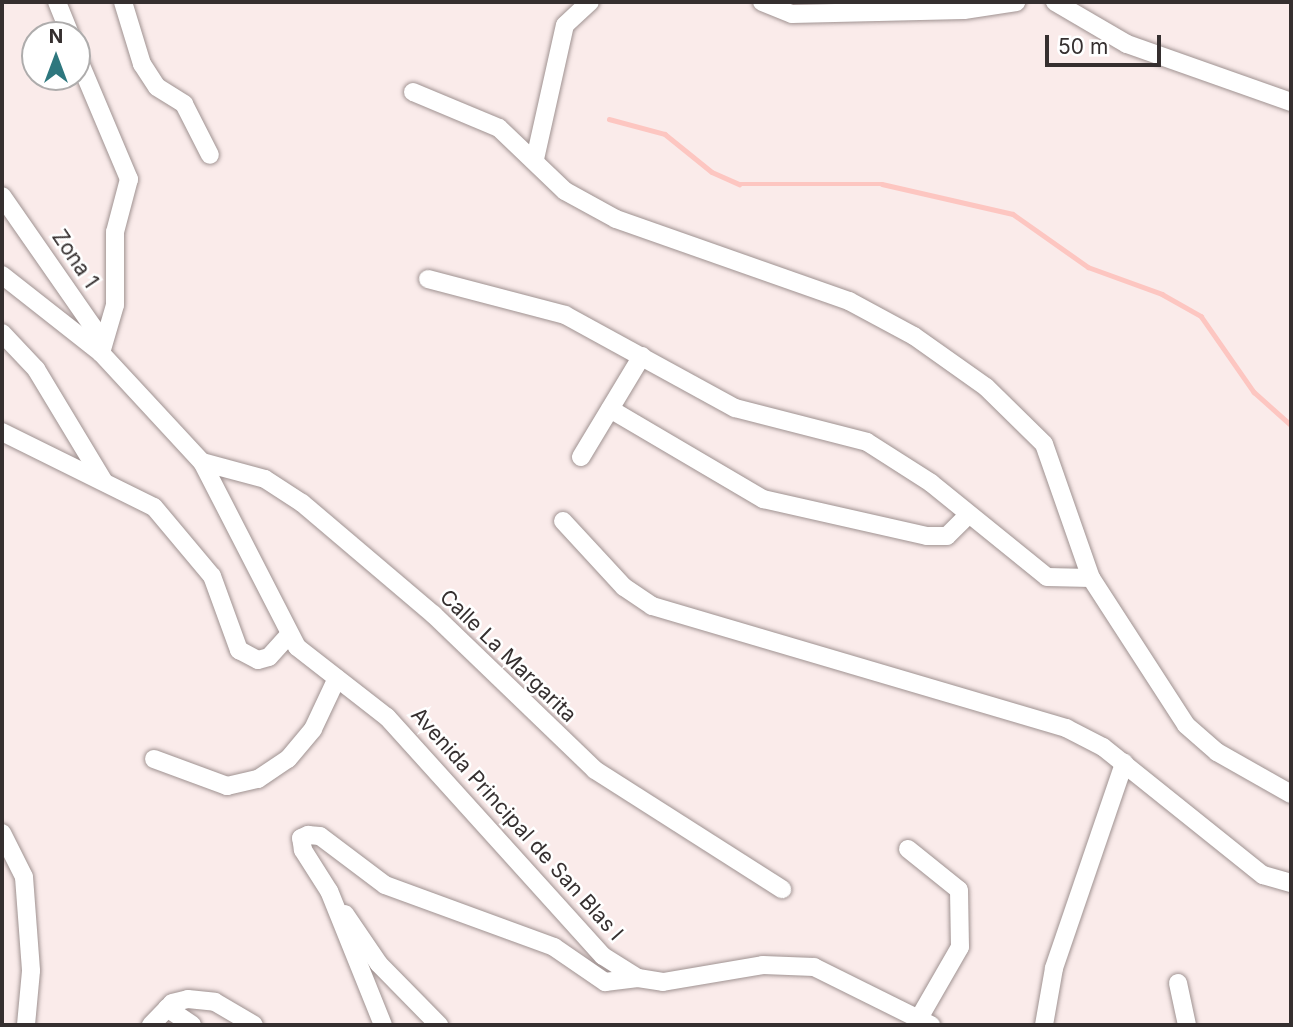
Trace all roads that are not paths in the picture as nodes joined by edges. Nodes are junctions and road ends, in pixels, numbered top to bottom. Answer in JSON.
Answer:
{"nodes":[{"id":1,"x":57,"y":2,"type":"edge"},
{"id":2,"x":122,"y":2,"type":"edge"},
{"id":3,"x":590,"y":2,"type":"edge"},
{"id":4,"x":762,"y":2,"type":"edge"},
{"id":5,"x":1016,"y":2,"type":"edge"},
{"id":6,"x":1055,"y":2,"type":"edge"},
{"id":7,"x":64,"y":21,"type":"edge"},
{"id":8,"x":91,"y":89,"type":"edge"},
{"id":9,"x":413,"y":92,"type":"dead end"},
{"id":10,"x":1291,"y":102,"type":"edge"},
{"id":11,"x":210,"y":155,"type":"dead end"},
{"id":12,"x":535,"y":159,"type":"junction"},
{"id":13,"x":2,"y":196,"type":"edge"},
{"id":14,"x":2,"y":275,"type":"edge"},
{"id":15,"x":428,"y":279,"type":"dead end"},
{"id":16,"x":2,"y":333,"type":"edge"},
{"id":17,"x":101,"y":353,"type":"junction"},
{"id":18,"x":642,"y":356,"type":"junction"},
{"id":19,"x":610,"y":409,"type":"junction"},
{"id":20,"x":2,"y":432,"type":"edge"},
{"id":21,"x":581,"y":457,"type":"dead end"},
{"id":22,"x":202,"y":462,"type":"junction"},
{"id":23,"x":103,"y":480,"type":"junction"},
{"id":24,"x":968,"y":515,"type":"junction"},
{"id":25,"x":563,"y":521,"type":"dead end"},
{"id":26,"x":1091,"y":578,"type":"junction"},
{"id":27,"x":290,"y":634,"type":"junction"},
{"id":28,"x":337,"y":678,"type":"junction"},
{"id":29,"x":154,"y":759,"type":"dead end"},
{"id":30,"x":1124,"y":763,"type":"junction"},
{"id":31,"x":1291,"y":794,"type":"edge"},
{"id":32,"x":2,"y":833,"type":"edge"},
{"id":33,"x":908,"y":849,"type":"dead end"},
{"id":34,"x":1291,"y":883,"type":"edge"},
{"id":35,"x":782,"y":889,"type":"dead end"},
{"id":36,"x":329,"y":891,"type":"junction"},
{"id":37,"x":638,"y":978,"type":"junction"},
{"id":38,"x":1178,"y":984,"type":"dead end"},
{"id":39,"x":167,"y":1008,"type":"junction"},
{"id":40,"x":925,"y":1023,"type":"edge"},
{"id":41,"x":26,"y":1025,"type":"edge"},
{"id":42,"x":151,"y":1025,"type":"edge"},
{"id":43,"x":192,"y":1025,"type":"edge"},
{"id":44,"x":254,"y":1025,"type":"edge"},
{"id":45,"x":383,"y":1025,"type":"edge"},
{"id":46,"x":439,"y":1025,"type":"edge"},
{"id":47,"x":1044,"y":1025,"type":"edge"},
{"id":48,"x":1187,"y":1025,"type":"edge"}],
"edges":[{"from":1,"to":7,"type":"street"},
{"from":2,"to":11,"type":"street"},
{"from":3,"to":12,"type":"street"},
{"from":4,"to":5,"type":"street"},
{"from":6,"to":10,"type":"street"},
{"from":8,"to":17,"type":"street"},
{"from":9,"to":12,"type":"street"},
{"from":12,"to":26,"type":"street"},
{"from":13,"to":17,"type":"street","name":"Zona 1"},
{"from":14,"to":17,"type":"street"},
{"from":15,"to":18,"type":"street"},
{"from":16,"to":23,"type":"street"},
{"from":17,"to":22,"type":"street","name":"Avenida Principal de San Blas I"},
{"from":18,"to":19,"type":"street"},
{"from":18,"to":24,"type":"street"},
{"from":19,"to":21,"type":"street"},
{"from":19,"to":24,"type":"street"},
{"from":20,"to":23,"type":"street"},
{"from":22,"to":27,"type":"street","name":"Avenida Principal de San Blas I"},
{"from":22,"to":35,"type":"street","name":"Calle La Margarita"},
{"from":23,"to":27,"type":"street"},
{"from":24,"to":26,"type":"street"},
{"from":25,"to":30,"type":"street"},
{"from":26,"to":31,"type":"street"},
{"from":27,"to":28,"type":"street","name":"Avenida Principal de San Blas I"},
{"from":28,"to":29,"type":"street"},
{"from":28,"to":37,"type":"street","name":"Avenida Principal de San Blas I"},
{"from":30,"to":34,"type":"street"},
{"from":30,"to":47,"type":"street"},
{"from":32,"to":41,"type":"street"},
{"from":33,"to":40,"type":"street"},
{"from":36,"to":37,"type":"street"},
{"from":36,"to":45,"type":"street"},
{"from":36,"to":46,"type":"street"},
{"from":37,"to":40,"type":"street","name":"Avenida Principal de San Blas I"},
{"from":38,"to":48,"type":"street"},
{"from":39,"to":42,"type":"street"},
{"from":39,"to":43,"type":"street"},
{"from":39,"to":44,"type":"street"}]}
